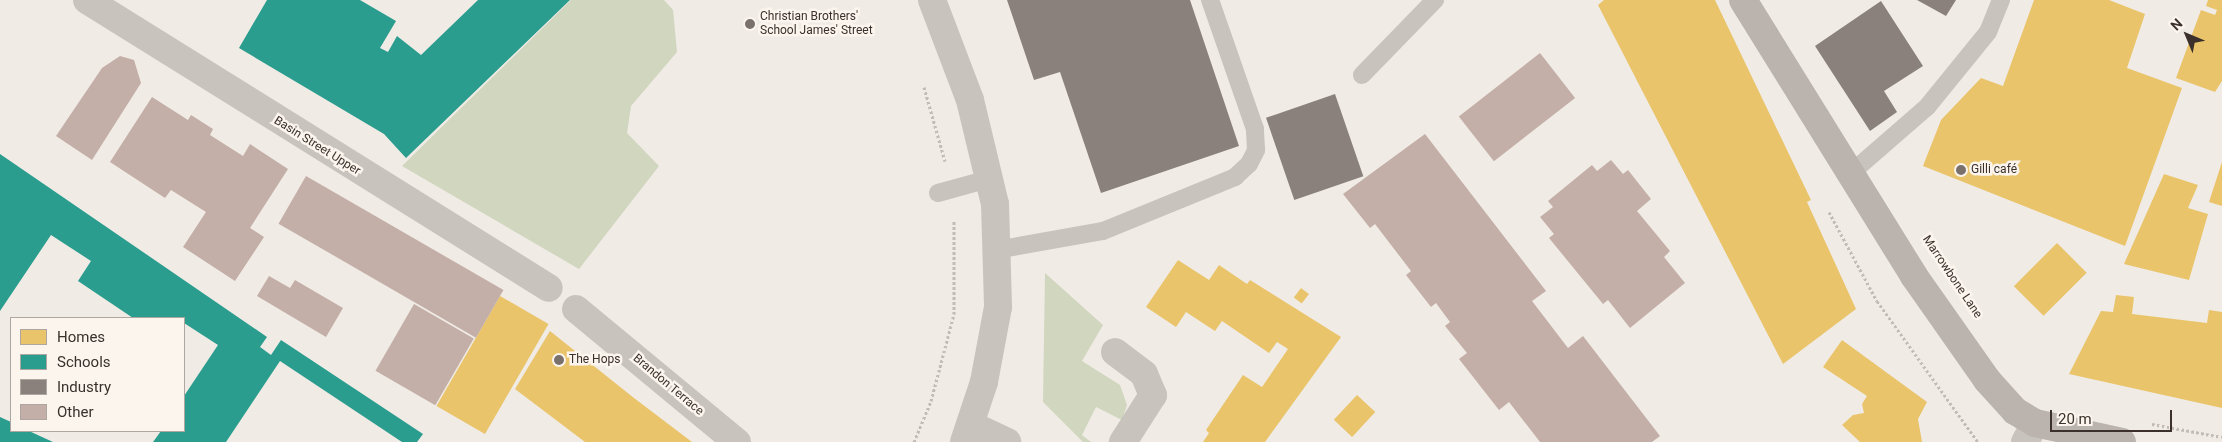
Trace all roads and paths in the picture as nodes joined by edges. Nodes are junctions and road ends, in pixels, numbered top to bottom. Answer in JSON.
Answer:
{"nodes":[{"id":1,"x":87,"y":0,"type":"edge"},
{"id":2,"x":932,"y":0,"type":"edge"},
{"id":3,"x":1210,"y":0,"type":"edge"},
{"id":4,"x":1435,"y":0,"type":"edge"},
{"id":5,"x":1743,"y":0,"type":"edge"},
{"id":6,"x":2001,"y":0,"type":"edge"},
{"id":7,"x":1362,"y":75,"type":"dead end"},
{"id":8,"x":1851,"y":173,"type":"junction"},
{"id":9,"x":989,"y":179,"type":"junction"},
{"id":10,"x":938,"y":193,"type":"dead end"},
{"id":11,"x":996,"y":250,"type":"junction"},
{"id":12,"x":549,"y":288,"type":"dead end"},
{"id":13,"x":576,"y":308,"type":"dead end"},
{"id":14,"x":1115,"y":352,"type":"dead end"},
{"id":15,"x":927,"y":411,"type":"dead end"},
{"id":16,"x":2145,"y":423,"type":"dead end"},
{"id":17,"x":968,"y":433,"type":"edge"},
{"id":18,"x":2030,"y":433,"type":"edge"},
{"id":19,"x":2222,"y":437,"type":"edge"},
{"id":20,"x":737,"y":442,"type":"edge"},
{"id":21,"x":914,"y":442,"type":"edge"},
{"id":22,"x":1008,"y":442,"type":"edge"},
{"id":23,"x":1123,"y":442,"type":"edge"},
{"id":24,"x":2122,"y":442,"type":"edge"}],
"edges":[{"from":1,"to":12,"type":"street","name":"Basin Street Upper"},
{"from":2,"to":9,"type":"street"},
{"from":3,"to":11,"type":"lane"},
{"from":4,"to":7,"type":"lane"},
{"from":5,"to":8,"type":"main road"},
{"from":6,"to":8,"type":"lane"},
{"from":8,"to":18,"type":"main road"},
{"from":9,"to":10,"type":"lane"},
{"from":9,"to":11,"type":"street"},
{"from":11,"to":17,"type":"street"},
{"from":13,"to":20,"type":"street","name":"Brandon Terrace"},
{"from":14,"to":23,"type":"street"},
{"from":15,"to":21,"type":"path"},
{"from":16,"to":19,"type":"path"},
{"from":17,"to":22,"type":"street"},
{"from":18,"to":24,"type":"main road"}]}
